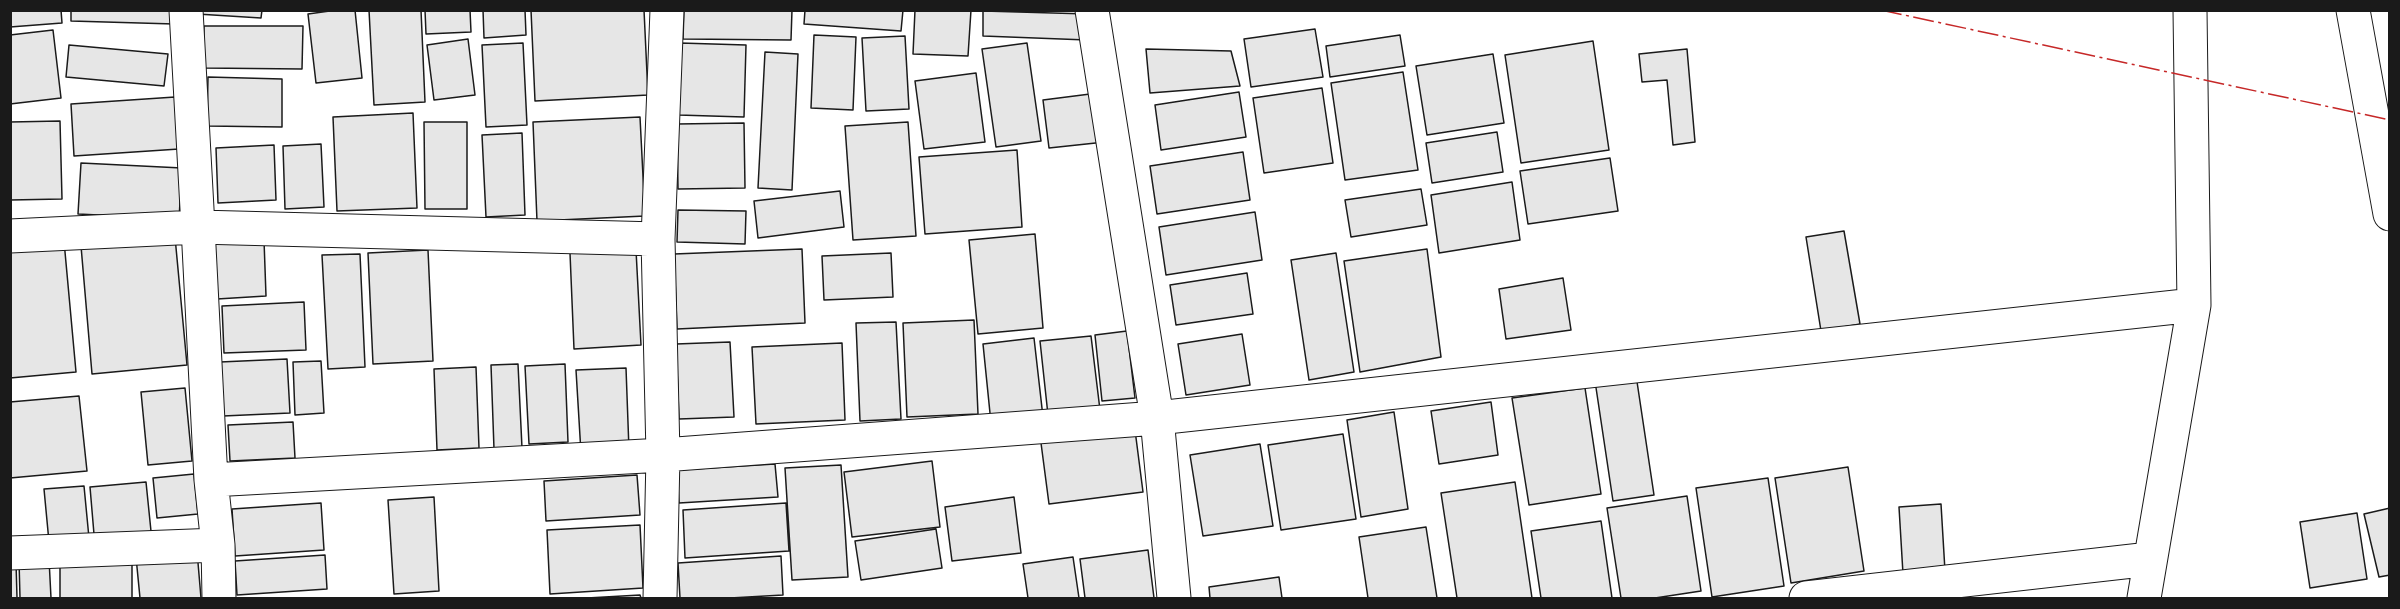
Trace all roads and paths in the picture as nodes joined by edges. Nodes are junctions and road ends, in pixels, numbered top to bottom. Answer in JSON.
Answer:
{"nodes":[{"id":1,"x":186,"y":10,"type":"edge"},
{"id":2,"x":667,"y":10,"type":"edge"},
{"id":3,"x":1092,"y":10,"type":"edge"},
{"id":4,"x":2190,"y":10,"type":"edge"},
{"id":5,"x":2353,"y":10,"type":"edge"},
{"id":6,"x":2390,"y":214,"type":"edge"},
{"id":7,"x":198,"y":227,"type":"junction"},
{"id":8,"x":10,"y":236,"type":"edge"},
{"id":9,"x":658,"y":239,"type":"junction"},
{"id":10,"x":2194,"y":305,"type":"junction"},
{"id":11,"x":1157,"y":418,"type":"junction"},
{"id":12,"x":663,"y":455,"type":"junction"},
{"id":13,"x":211,"y":480,"type":"junction"},
{"id":14,"x":218,"y":545,"type":"junction"},
{"id":15,"x":10,"y":553,"type":"edge"},
{"id":16,"x":2150,"y":559,"type":"junction"},
{"id":17,"x":219,"y":598,"type":"edge"},
{"id":18,"x":660,"y":598,"type":"edge"},
{"id":19,"x":1174,"y":598,"type":"edge"},
{"id":20,"x":1806,"y":598,"type":"edge"},
{"id":21,"x":2144,"y":598,"type":"edge"}],
"edges":[{"from":1,"to":7,"type":"street"},
{"from":2,"to":9,"type":"street"},
{"from":3,"to":11,"type":"street"},
{"from":4,"to":10,"type":"street"},
{"from":5,"to":6,"type":"street"},
{"from":7,"to":8,"type":"street"},
{"from":7,"to":9,"type":"street"},
{"from":7,"to":13,"type":"street"},
{"from":9,"to":12,"type":"street"},
{"from":10,"to":11,"type":"street"},
{"from":10,"to":16,"type":"street"},
{"from":11,"to":12,"type":"street"},
{"from":11,"to":19,"type":"street"},
{"from":12,"to":13,"type":"street"},
{"from":12,"to":18,"type":"street"},
{"from":13,"to":14,"type":"street"},
{"from":14,"to":15,"type":"street"},
{"from":14,"to":17,"type":"street"},
{"from":16,"to":20,"type":"street"},
{"from":16,"to":21,"type":"street"}]}
